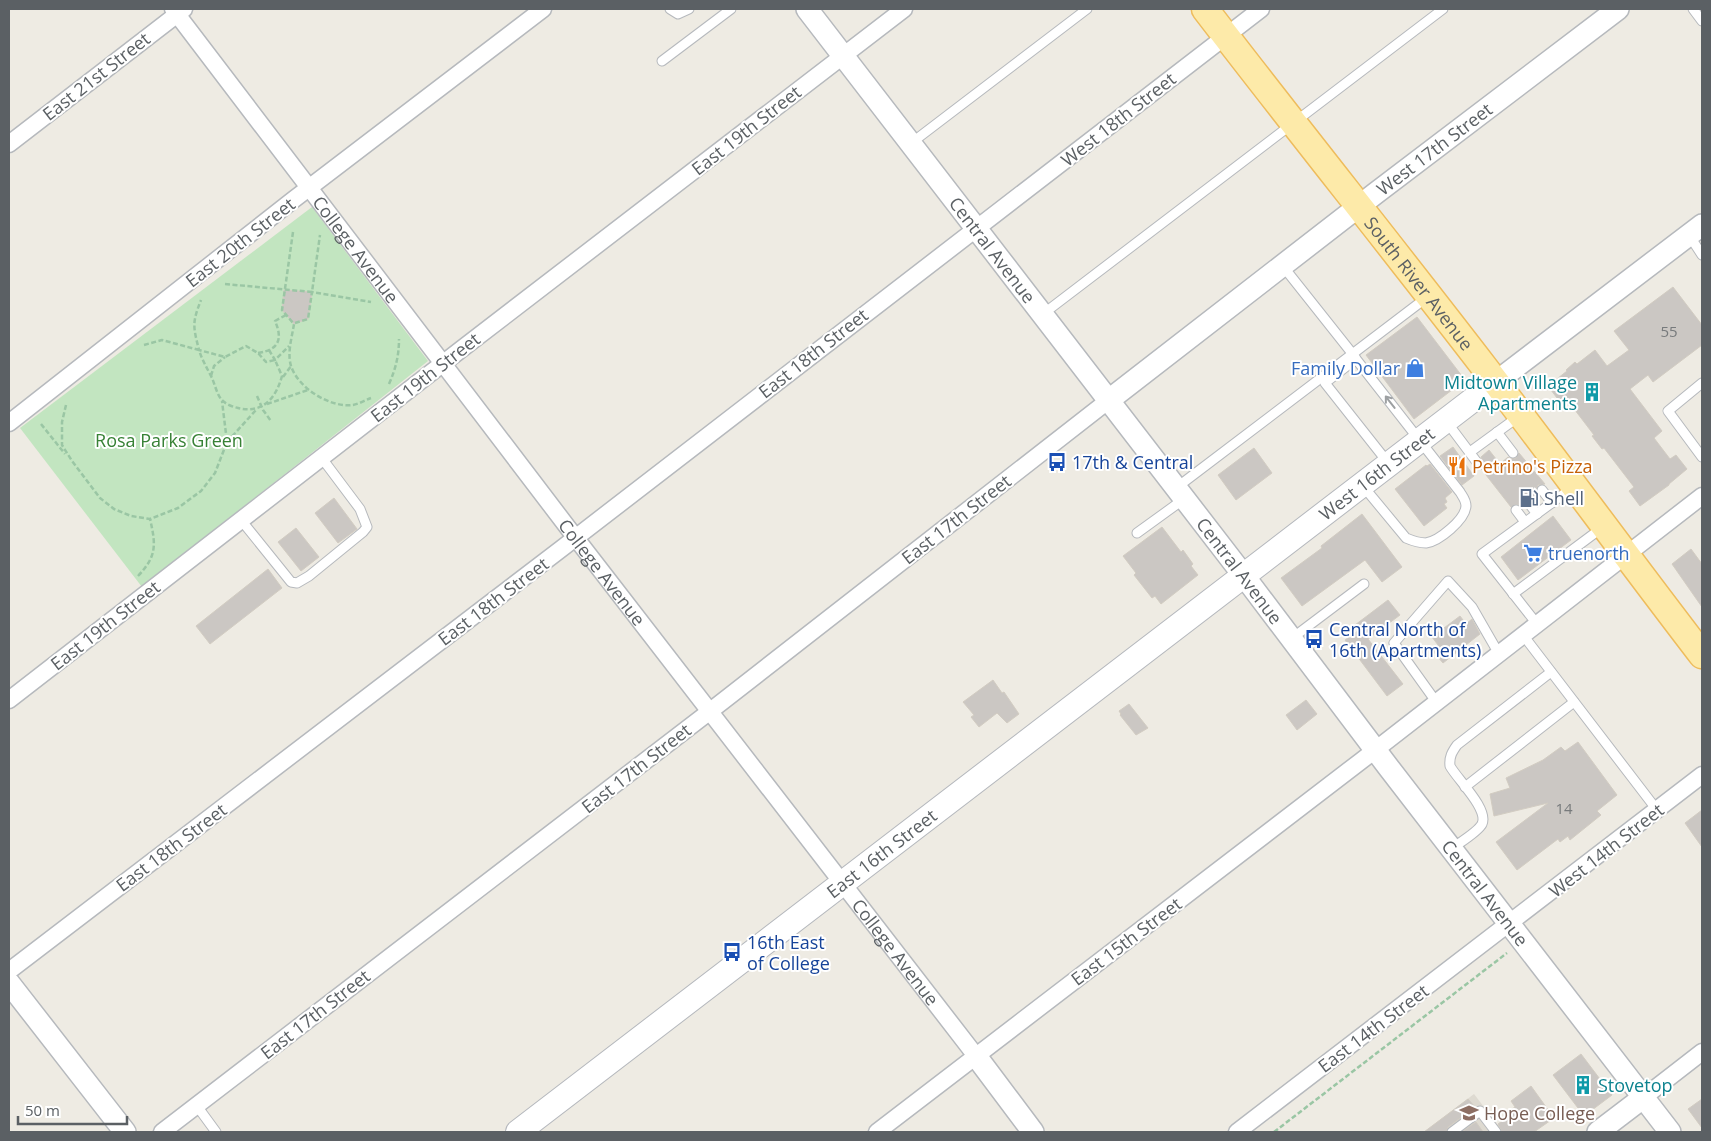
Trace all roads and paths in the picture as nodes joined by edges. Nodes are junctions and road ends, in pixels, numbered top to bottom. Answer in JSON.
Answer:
{"nodes":[{"id":1,"x":543,"y":9,"type":"edge"},
{"id":2,"x":670,"y":9,"type":"edge"},
{"id":3,"x":689,"y":9,"type":"edge"},
{"id":4,"x":731,"y":9,"type":"edge"},
{"id":5,"x":808,"y":9,"type":"edge"},
{"id":6,"x":904,"y":9,"type":"edge"},
{"id":7,"x":1087,"y":9,"type":"edge"},
{"id":8,"x":1205,"y":9,"type":"edge"},
{"id":9,"x":1261,"y":9,"type":"edge"},
{"id":10,"x":1443,"y":9,"type":"edge"},
{"id":11,"x":1618,"y":9,"type":"edge"},
{"id":12,"x":1693,"y":9,"type":"edge"},
{"id":13,"x":178,"y":10,"type":"edge"},
{"id":14,"x":1702,"y":21,"type":"edge"},
{"id":15,"x":1226,"y":36,"type":"junction"},
{"id":16,"x":842,"y":56,"type":"junction"},
{"id":17,"x":662,"y":61,"type":"dead end"},
{"id":18,"x":1293,"y":124,"type":"junction"},
{"id":19,"x":9,"y":144,"type":"edge"},
{"id":20,"x":910,"y":144,"type":"junction"},
{"id":21,"x":310,"y":188,"type":"junction"},
{"id":22,"x":1359,"y":206,"type":"junction"},
{"id":23,"x":976,"y":229,"type":"junction"},
{"id":24,"x":1695,"y":230,"type":"edge"},
{"id":25,"x":293,"y":232,"type":"dead end"},
{"id":26,"x":320,"y":235,"type":"dead end"},
{"id":27,"x":1702,"y":255,"type":"edge"},
{"id":28,"x":1282,"y":265,"type":"junction"},
{"id":29,"x":225,"y":284,"type":"dead end"},
{"id":30,"x":284,"y":290,"type":"junction"},
{"id":31,"x":312,"y":292,"type":"junction"},
{"id":32,"x":1429,"y":296,"type":"junction"},
{"id":33,"x":201,"y":300,"type":"dead end"},
{"id":34,"x":371,"y":302,"type":"dead end"},
{"id":35,"x":286,"y":314,"type":"junction"},
{"id":36,"x":1043,"y":314,"type":"junction"},
{"id":37,"x":294,"y":324,"type":"junction"},
{"id":38,"x":399,"y":338,"type":"dead end"},
{"id":39,"x":144,"y":345,"type":"dead end"},
{"id":40,"x":290,"y":345,"type":"junction"},
{"id":41,"x":199,"y":350,"type":"junction"},
{"id":42,"x":269,"y":350,"type":"junction"},
{"id":43,"x":258,"y":353,"type":"junction"},
{"id":44,"x":1354,"y":356,"type":"junction"},
{"id":45,"x":226,"y":357,"type":"junction"},
{"id":46,"x":275,"y":360,"type":"junction"},
{"id":47,"x":444,"y":362,"type":"junction"},
{"id":48,"x":291,"y":366,"type":"junction"},
{"id":49,"x":211,"y":376,"type":"junction"},
{"id":50,"x":282,"y":378,"type":"junction"},
{"id":51,"x":1496,"y":382,"type":"junction"},
{"id":52,"x":1702,"y":383,"type":"edge"},
{"id":53,"x":389,"y":384,"type":"dead end"},
{"id":54,"x":308,"y":390,"type":"junction"},
{"id":55,"x":257,"y":396,"type":"dead end"},
{"id":56,"x":370,"y":398,"type":"dead end"},
{"id":57,"x":1109,"y":400,"type":"junction"},
{"id":58,"x":222,"y":401,"type":"junction"},
{"id":59,"x":267,"y":404,"type":"junction"},
{"id":60,"x":66,"y":405,"type":"dead end"},
{"id":61,"x":262,"y":406,"type":"junction"},
{"id":62,"x":256,"y":410,"type":"junction"},
{"id":63,"x":1520,"y":415,"type":"junction"},
{"id":64,"x":270,"y":421,"type":"dead end"},
{"id":65,"x":1446,"y":421,"type":"junction"},
{"id":66,"x":9,"y":423,"type":"edge"},
{"id":67,"x":41,"y":424,"type":"dead end"},
{"id":68,"x":1497,"y":432,"type":"junction"},
{"id":69,"x":1420,"y":441,"type":"junction"},
{"id":70,"x":227,"y":442,"type":"junction"},
{"id":71,"x":1482,"y":444,"type":"junction"},
{"id":72,"x":1470,"y":452,"type":"junction"},
{"id":73,"x":1488,"y":452,"type":"dead end"},
{"id":74,"x":1513,"y":453,"type":"dead end"},
{"id":75,"x":1702,"y":457,"type":"edge"},
{"id":76,"x":321,"y":458,"type":"junction"},
{"id":77,"x":1476,"y":460,"type":"dead end"},
{"id":78,"x":1389,"y":465,"type":"junction"},
{"id":79,"x":79,"y":471,"type":"junction"},
{"id":80,"x":1362,"y":484,"type":"junction"},
{"id":81,"x":1574,"y":486,"type":"junction"},
{"id":82,"x":1542,"y":490,"type":"dead end"},
{"id":83,"x":1180,"y":493,"type":"junction"},
{"id":84,"x":1702,"y":496,"type":"edge"},
{"id":85,"x":1527,"y":501,"type":"dead end"},
{"id":86,"x":1552,"y":503,"type":"junction"},
{"id":87,"x":1516,"y":510,"type":"dead end"},
{"id":88,"x":1537,"y":514,"type":"junction"},
{"id":89,"x":150,"y":518,"type":"junction"},
{"id":90,"x":241,"y":520,"type":"junction"},
{"id":91,"x":1525,"y":522,"type":"junction"},
{"id":92,"x":1604,"y":526,"type":"junction"},
{"id":93,"x":1137,"y":533,"type":"dead end"},
{"id":94,"x":576,"y":537,"type":"junction"},
{"id":95,"x":1626,"y":555,"type":"junction"},
{"id":96,"x":138,"y":576,"type":"dead end"},
{"id":97,"x":1244,"y":576,"type":"junction"},
{"id":98,"x":1364,"y":584,"type":"dead end"},
{"id":99,"x":1513,"y":594,"type":"junction"},
{"id":100,"x":1537,"y":624,"type":"junction"},
{"id":101,"x":1523,"y":635,"type":"junction"},
{"id":102,"x":1291,"y":639,"type":"junction"},
{"id":103,"x":1499,"y":654,"type":"junction"},
{"id":104,"x":1702,"y":655,"type":"edge"},
{"id":105,"x":1551,"y":672,"type":"junction"},
{"id":106,"x":9,"y":700,"type":"edge"},
{"id":107,"x":1437,"y":702,"type":"junction"},
{"id":108,"x":1574,"y":702,"type":"junction"},
{"id":109,"x":709,"y":712,"type":"junction"},
{"id":110,"x":1375,"y":750,"type":"junction"},
{"id":111,"x":1702,"y":775,"type":"edge"},
{"id":112,"x":1465,"y":787,"type":"junction"},
{"id":113,"x":1657,"y":810,"type":"junction"},
{"id":114,"x":1451,"y":849,"type":"junction"},
{"id":115,"x":843,"y":884,"type":"junction"},
{"id":116,"x":1509,"y":924,"type":"junction"},
{"id":117,"x":1506,"y":953,"type":"dead end"},
{"id":118,"x":9,"y":971,"type":"edge"},
{"id":119,"x":9,"y":983,"type":"edge"},
{"id":120,"x":1702,"y":1052,"type":"edge"},
{"id":121,"x":976,"y":1056,"type":"junction"},
{"id":122,"x":1644,"y":1097,"type":"junction"},
{"id":123,"x":197,"y":1106,"type":"junction"},
{"id":124,"x":125,"y":1132,"type":"edge"},
{"id":125,"x":162,"y":1132,"type":"edge"},
{"id":126,"x":216,"y":1132,"type":"edge"},
{"id":127,"x":518,"y":1132,"type":"edge"},
{"id":128,"x":878,"y":1132,"type":"edge"},
{"id":129,"x":1033,"y":1132,"type":"edge"},
{"id":130,"x":1237,"y":1132,"type":"edge"},
{"id":131,"x":1274,"y":1132,"type":"edge"},
{"id":132,"x":1452,"y":1132,"type":"edge"},
{"id":133,"x":1496,"y":1132,"type":"edge"},
{"id":134,"x":1598,"y":1132,"type":"edge"},
{"id":135,"x":1670,"y":1132,"type":"edge"}],
"edges":[{"from":1,"to":21,"type":"street","name":"East 20th Street"},
{"from":2,"to":3,"type":"lane"},
{"from":4,"to":17,"type":"lane"},
{"from":5,"to":16,"type":"street","name":"Central Avenue"},
{"from":6,"to":16,"type":"street","name":"East 19th Street"},
{"from":7,"to":20,"type":"lane"},
{"from":8,"to":15,"type":"main road","name":"South River Avenue"},
{"from":9,"to":15,"type":"street","name":"West 18th Street"},
{"from":10,"to":18,"type":"lane"},
{"from":11,"to":22,"type":"street","name":"West 17th Street"},
{"from":12,"to":14,"type":"lane"},
{"from":13,"to":19,"type":"street","name":"East 21st Street"},
{"from":13,"to":21,"type":"street","name":"College Avenue"},
{"from":15,"to":18,"type":"main road","name":"South River Avenue"},
{"from":15,"to":23,"type":"street","name":"West 18th Street"},
{"from":16,"to":20,"type":"street","name":"Central Avenue"},
{"from":16,"to":47,"type":"street","name":"East 19th Street"},
{"from":18,"to":22,"type":"main road","name":"South River Avenue"},
{"from":18,"to":36,"type":"lane"},
{"from":20,"to":23,"type":"street","name":"Central Avenue"},
{"from":21,"to":47,"type":"street","name":"College Avenue"},
{"from":21,"to":66,"type":"street","name":"East 20th Street"},
{"from":22,"to":28,"type":"street","name":"West 17th Street"},
{"from":22,"to":32,"type":"main road","name":"South River Avenue"},
{"from":23,"to":36,"type":"street","name":"Central Avenue"},
{"from":23,"to":94,"type":"street","name":"East 18th Street"},
{"from":24,"to":27,"type":"lane"},
{"from":24,"to":51,"type":"street","name":"West 16th Street"},
{"from":25,"to":30,"type":"path"},
{"from":26,"to":31,"type":"path"},
{"from":28,"to":44,"type":"lane"},
{"from":28,"to":57,"type":"street","name":"West 17th Street"},
{"from":29,"to":30,"type":"path"},
{"from":30,"to":31,"type":"path"},
{"from":30,"to":35,"type":"path"},
{"from":31,"to":34,"type":"path"},
{"from":31,"to":37,"type":"path"},
{"from":32,"to":44,"type":"lane"},
{"from":32,"to":51,"type":"main road","name":"South River Avenue"},
{"from":33,"to":41,"type":"path"},
{"from":35,"to":37,"type":"path"},
{"from":35,"to":42,"type":"path"},
{"from":36,"to":57,"type":"street","name":"Central Avenue"},
{"from":37,"to":40,"type":"path"},
{"from":38,"to":53,"type":"path"},
{"from":39,"to":41,"type":"path"},
{"from":40,"to":46,"type":"path"},
{"from":40,"to":48,"type":"path"},
{"from":41,"to":45,"type":"path"},
{"from":41,"to":49,"type":"path"},
{"from":42,"to":43,"type":"path"},
{"from":42,"to":46,"type":"path"},
{"from":43,"to":45,"type":"path"},
{"from":43,"to":46,"type":"path"},
{"from":69,"to":44,"type":"lane","one_way":true},
{"from":44,"to":78,"type":"lane"},
{"from":44,"to":83,"type":"lane"},
{"from":45,"to":49,"type":"path"},
{"from":46,"to":50,"type":"path"},
{"from":47,"to":76,"type":"street","name":"East 19th Street"},
{"from":47,"to":94,"type":"street","name":"College Avenue"},
{"from":48,"to":50,"type":"path"},
{"from":48,"to":54,"type":"path"},
{"from":49,"to":58,"type":"path"},
{"from":50,"to":59,"type":"path"},
{"from":51,"to":63,"type":"main road","name":"South River Avenue"},
{"from":51,"to":65,"type":"main road","name":"West 16th Street"},
{"from":52,"to":75,"type":"lane"},
{"from":54,"to":56,"type":"path"},
{"from":54,"to":59,"type":"path"},
{"from":55,"to":61,"type":"path"},
{"from":57,"to":83,"type":"street","name":"Central Avenue"},
{"from":57,"to":109,"type":"street","name":"East 17th Street"},
{"from":58,"to":62,"type":"path"},
{"from":58,"to":70,"type":"path"},
{"from":59,"to":61,"type":"path"},
{"from":60,"to":79,"type":"path"},
{"from":61,"to":62,"type":"path"},
{"from":61,"to":64,"type":"path"},
{"from":62,"to":70,"type":"path"},
{"from":63,"to":68,"type":"lane"},
{"from":63,"to":81,"type":"main road","name":"South River Avenue"},
{"from":65,"to":69,"type":"main road","name":"West 16th Street"},
{"from":65,"to":72,"type":"lane"},
{"from":67,"to":79,"type":"path"},
{"from":68,"to":71,"type":"lane"},
{"from":68,"to":74,"type":"lane"},
{"from":69,"to":78,"type":"main road","name":"West 16th Street"},
{"from":69,"to":80,"type":"lane"},
{"from":70,"to":89,"type":"path"},
{"from":71,"to":72,"type":"lane"},
{"from":71,"to":73,"type":"lane"},
{"from":72,"to":77,"type":"lane"},
{"from":76,"to":90,"type":"street","name":"East 19th Street"},
{"from":76,"to":90,"type":"lane"},
{"from":78,"to":80,"type":"main road","name":"West 16th Street"},
{"from":79,"to":89,"type":"path"},
{"from":80,"to":97,"type":"main road","name":"West 16th Street"},
{"from":81,"to":86,"type":"lane"},
{"from":81,"to":92,"type":"main road","name":"South River Avenue"},
{"from":82,"to":86,"type":"lane"},
{"from":83,"to":93,"type":"lane"},
{"from":83,"to":97,"type":"street","name":"Central Avenue"},
{"from":84,"to":95,"type":"street","name":"East 15th Street"},
{"from":85,"to":88,"type":"lane"},
{"from":86,"to":88,"type":"lane"},
{"from":87,"to":91,"type":"lane"},
{"from":88,"to":91,"type":"lane"},
{"from":89,"to":96,"type":"path"},
{"from":90,"to":106,"type":"street","name":"East 19th Street"},
{"from":91,"to":99,"type":"lane"},
{"from":92,"to":95,"type":"main road","name":"South River Avenue"},
{"from":92,"to":99,"type":"lane"},
{"from":94,"to":109,"type":"street","name":"College Avenue"},
{"from":94,"to":118,"type":"street","name":"East 18th Street"},
{"from":95,"to":100,"type":"street","name":"East 15th Street"},
{"from":95,"to":104,"type":"main road","name":"South River Avenue"},
{"from":97,"to":102,"type":"street","name":"Central Avenue"},
{"from":97,"to":115,"type":"main road","name":"East 16th Street"},
{"from":98,"to":102,"type":"lane"},
{"from":99,"to":100,"type":"lane"},
{"from":100,"to":101,"type":"street","name":"East 15th Street"},
{"from":101,"to":103,"type":"street","name":"East 15th Street"},
{"from":101,"to":105,"type":"lane"},
{"from":102,"to":110,"type":"street","name":"Central Avenue"},
{"from":103,"to":107,"type":"street","name":"East 15th Street"},
{"from":103,"to":107,"type":"lane"},
{"from":105,"to":108,"type":"lane"},
{"from":105,"to":112,"type":"lane"},
{"from":107,"to":110,"type":"street","name":"East 15th Street"},
{"from":108,"to":112,"type":"lane"},
{"from":108,"to":113,"type":"lane"},
{"from":109,"to":115,"type":"street","name":"College Avenue"},
{"from":109,"to":123,"type":"street","name":"East 17th Street"},
{"from":110,"to":114,"type":"street","name":"Central Avenue"},
{"from":110,"to":121,"type":"street","name":"East 15th Street"},
{"from":111,"to":113,"type":"street","name":"West 14th Street"},
{"from":112,"to":114,"type":"lane"},
{"from":113,"to":116,"type":"street","name":"West 14th Street"},
{"from":114,"to":116,"type":"street","name":"Central Avenue"},
{"from":115,"to":121,"type":"street","name":"College Avenue"},
{"from":115,"to":127,"type":"main road","name":"East 16th Street"},
{"from":116,"to":122,"type":"street","name":"Central Avenue"},
{"from":116,"to":130,"type":"street","name":"East 14th Street"},
{"from":117,"to":131,"type":"path"},
{"from":119,"to":124,"type":"street"},
{"from":120,"to":122,"type":"street"},
{"from":121,"to":128,"type":"street","name":"East 15th Street"},
{"from":121,"to":129,"type":"street","name":"College Avenue"},
{"from":122,"to":134,"type":"street"},
{"from":122,"to":135,"type":"street","name":"Central Avenue"},
{"from":123,"to":125,"type":"street","name":"East 17th Street"},
{"from":123,"to":126,"type":"lane"},
{"from":132,"to":133,"type":"lane"}]}
